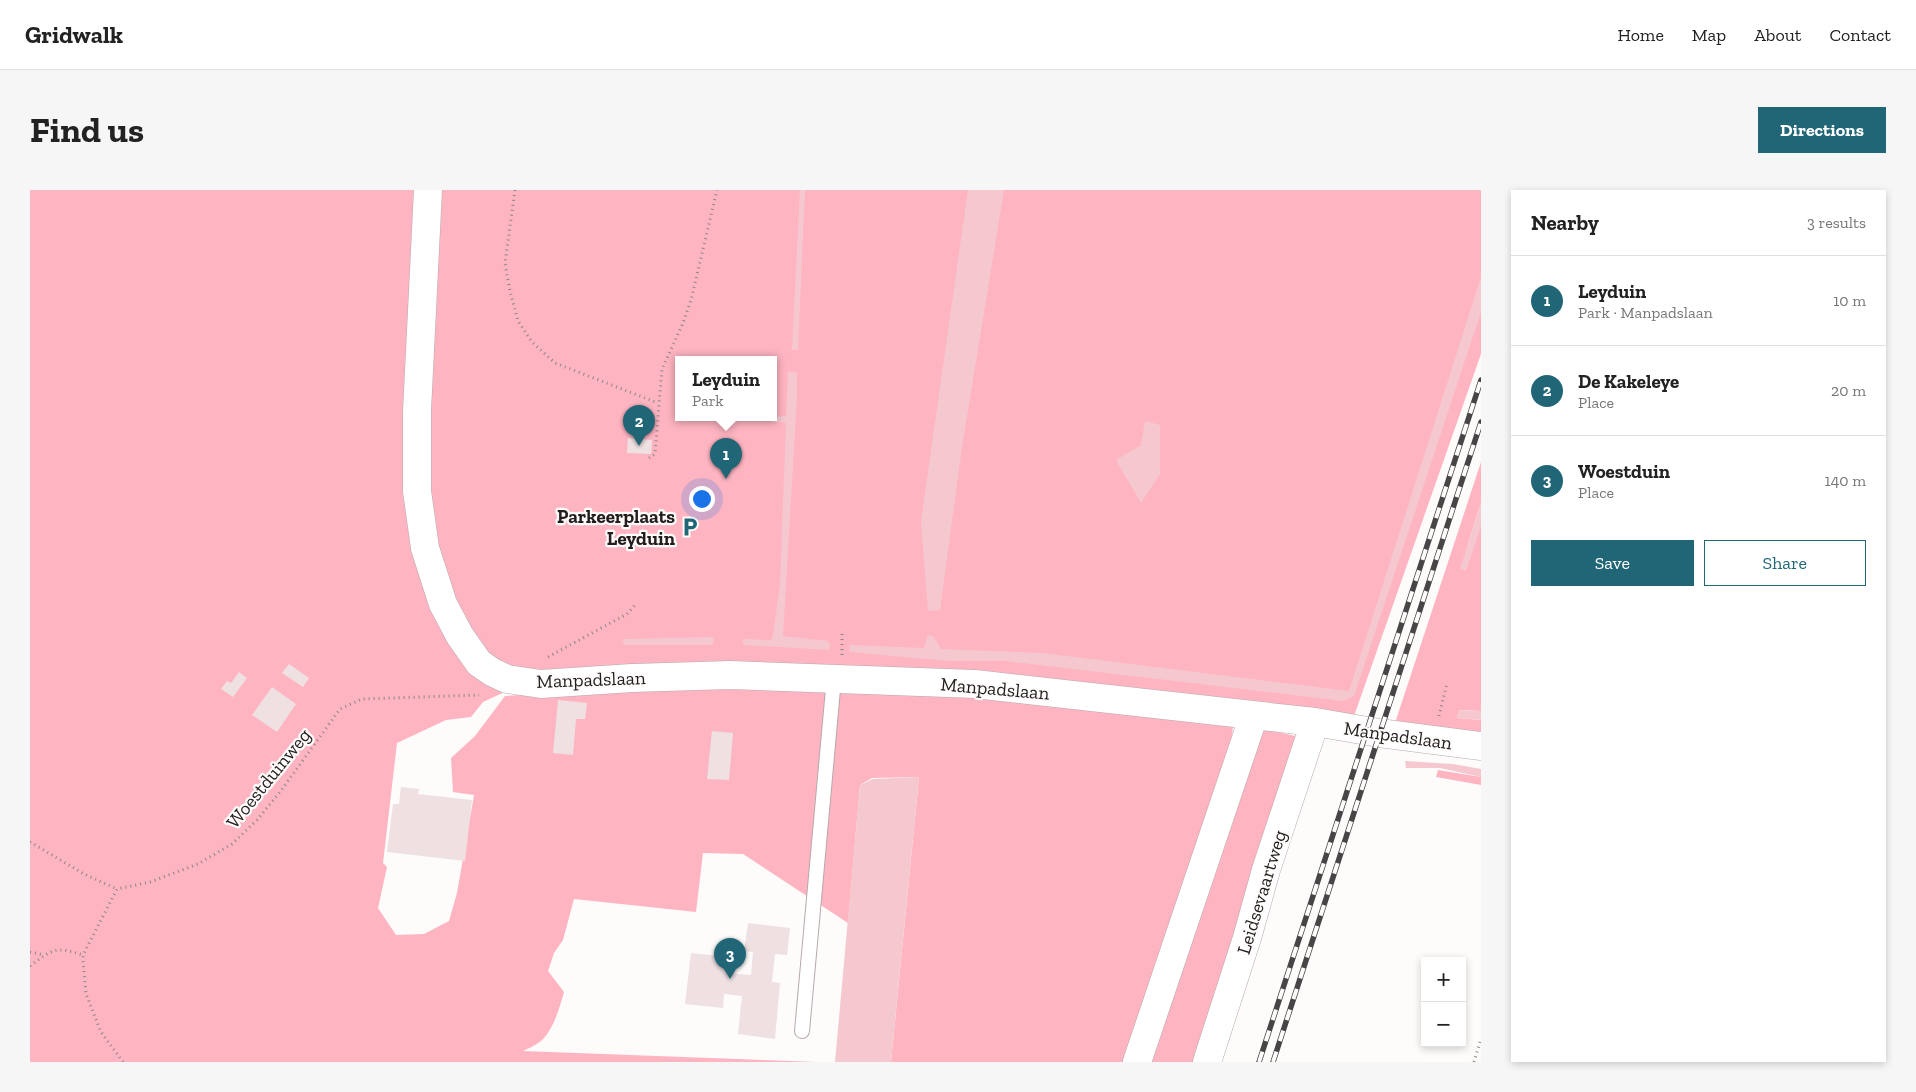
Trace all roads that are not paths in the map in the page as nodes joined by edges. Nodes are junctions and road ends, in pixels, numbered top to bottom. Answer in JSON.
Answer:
{"nodes":[{"id":1,"x":428,"y":190,"type":"edge"},
{"id":2,"x":834,"y":678,"type":"junction"},
{"id":3,"x":1254,"y":715,"type":"junction"},
{"id":4,"x":1316,"y":722,"type":"junction"},
{"id":5,"x":1481,"y":746,"type":"edge"},
{"id":6,"x":802,"y":1031,"type":"dead end"},
{"id":7,"x":1137,"y":1062,"type":"edge"},
{"id":8,"x":1207,"y":1062,"type":"edge"}],
"edges":[{"from":1,"to":2,"type":"street","name":"Manpadslaan"},
{"from":2,"to":3,"type":"street","name":"Manpadslaan"},
{"from":2,"to":6,"type":"lane"},
{"from":3,"to":4,"type":"street","name":"Manpadslaan"},
{"from":3,"to":7,"type":"street"},
{"from":4,"to":5,"type":"street","name":"Manpadslaan"},
{"from":4,"to":8,"type":"street","name":"Leidsevaartweg"}]}
